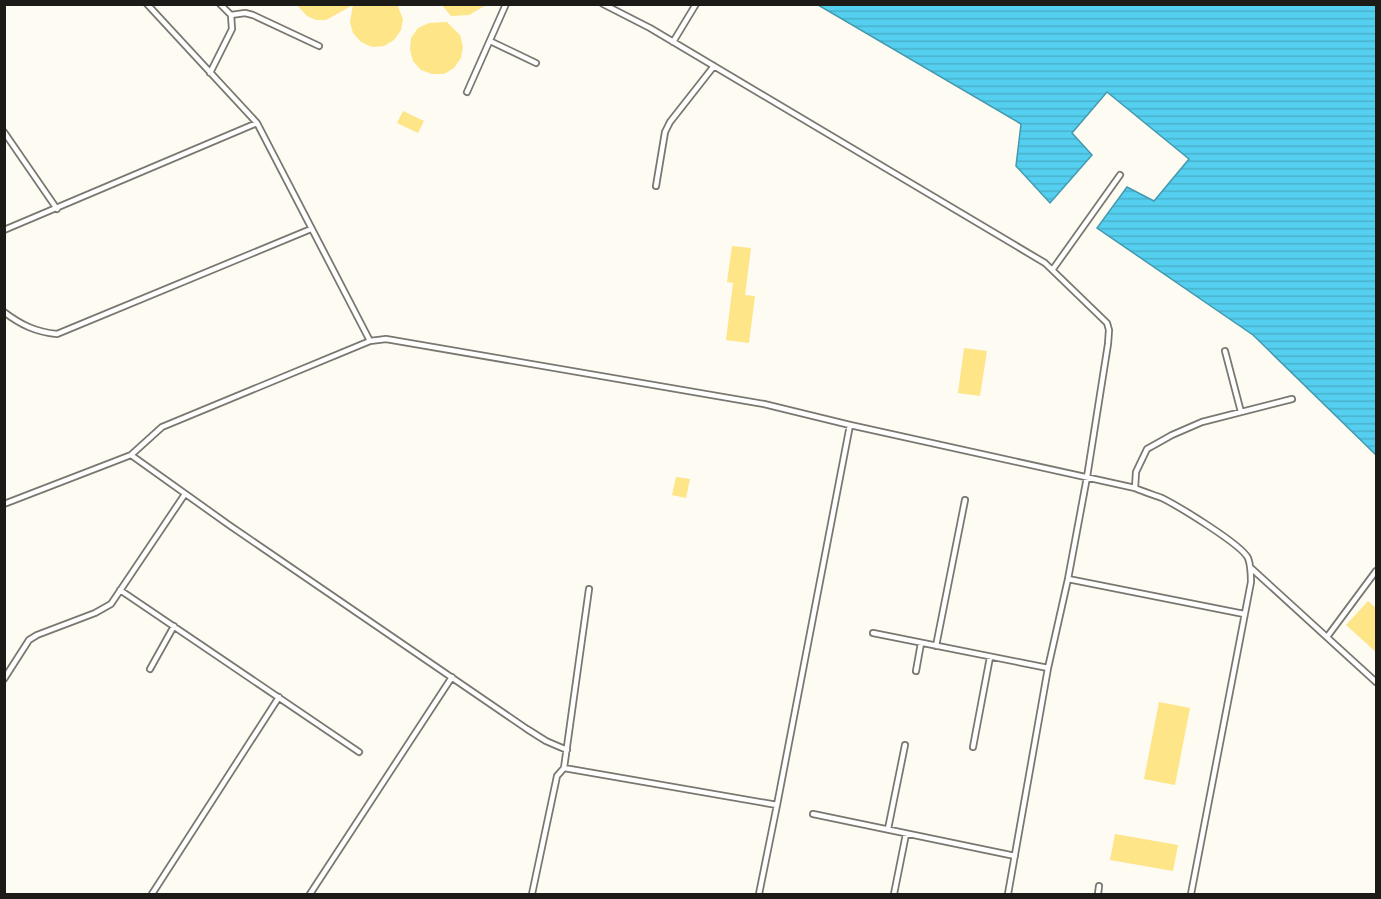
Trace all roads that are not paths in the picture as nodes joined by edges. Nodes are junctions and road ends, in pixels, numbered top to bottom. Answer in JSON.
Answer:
{"nodes":[{"id":1,"x":147,"y":4,"type":"edge"},
{"id":2,"x":220,"y":4,"type":"edge"},
{"id":3,"x":506,"y":4,"type":"edge"},
{"id":4,"x":603,"y":4,"type":"edge"},
{"id":5,"x":696,"y":4,"type":"edge"},
{"id":6,"x":231,"y":15,"type":"junction"},
{"id":7,"x":490,"y":41,"type":"junction"},
{"id":8,"x":673,"y":42,"type":"junction"},
{"id":9,"x":319,"y":46,"type":"dead end"},
{"id":10,"x":536,"y":63,"type":"dead end"},
{"id":11,"x":714,"y":66,"type":"junction"},
{"id":12,"x":210,"y":73,"type":"junction"},
{"id":13,"x":467,"y":92,"type":"dead end"},
{"id":14,"x":257,"y":123,"type":"junction"},
{"id":15,"x":4,"y":132,"type":"edge"},
{"id":16,"x":1120,"y":175,"type":"dead end"},
{"id":17,"x":656,"y":186,"type":"dead end"},
{"id":18,"x":57,"y":209,"type":"junction"},
{"id":19,"x":4,"y":230,"type":"edge"},
{"id":20,"x":311,"y":230,"type":"junction"},
{"id":21,"x":1053,"y":269,"type":"junction"},
{"id":22,"x":4,"y":312,"type":"edge"},
{"id":23,"x":369,"y":341,"type":"junction"},
{"id":24,"x":1225,"y":351,"type":"dead end"},
{"id":25,"x":1292,"y":399,"type":"dead end"},
{"id":26,"x":1241,"y":412,"type":"junction"},
{"id":27,"x":850,"y":425,"type":"junction"},
{"id":28,"x":131,"y":455,"type":"junction"},
{"id":29,"x":1087,"y":477,"type":"junction"},
{"id":30,"x":1136,"y":488,"type":"junction"},
{"id":31,"x":185,"y":494,"type":"junction"},
{"id":32,"x":965,"y":500,"type":"dead end"},
{"id":33,"x":4,"y":504,"type":"edge"},
{"id":34,"x":1251,"y":568,"type":"junction"},
{"id":35,"x":1377,"y":571,"type":"edge"},
{"id":36,"x":1068,"y":579,"type":"junction"},
{"id":37,"x":589,"y":589,"type":"dead end"},
{"id":38,"x":120,"y":590,"type":"junction"},
{"id":39,"x":1245,"y":614,"type":"junction"},
{"id":40,"x":174,"y":626,"type":"junction"},
{"id":41,"x":873,"y":633,"type":"dead end"},
{"id":42,"x":1327,"y":637,"type":"junction"},
{"id":43,"x":921,"y":643,"type":"junction"},
{"id":44,"x":936,"y":646,"type":"junction"},
{"id":45,"x":990,"y":657,"type":"junction"},
{"id":46,"x":1048,"y":668,"type":"junction"},
{"id":47,"x":150,"y":669,"type":"dead end"},
{"id":48,"x":916,"y":670,"type":"dead end"},
{"id":49,"x":452,"y":677,"type":"junction"},
{"id":50,"x":4,"y":679,"type":"edge"},
{"id":51,"x":1377,"y":682,"type":"edge"},
{"id":52,"x":279,"y":697,"type":"junction"},
{"id":53,"x":905,"y":744,"type":"dead end"},
{"id":54,"x":973,"y":747,"type":"dead end"},
{"id":55,"x":567,"y":750,"type":"junction"},
{"id":56,"x":359,"y":752,"type":"dead end"},
{"id":57,"x":564,"y":768,"type":"junction"},
{"id":58,"x":777,"y":805,"type":"junction"},
{"id":59,"x":813,"y":814,"type":"dead end"},
{"id":60,"x":888,"y":830,"type":"junction"},
{"id":61,"x":906,"y":834,"type":"junction"},
{"id":62,"x":1015,"y":856,"type":"junction"},
{"id":63,"x":1099,"y":886,"type":"dead end"},
{"id":64,"x":152,"y":894,"type":"edge"},
{"id":65,"x":310,"y":894,"type":"edge"},
{"id":66,"x":532,"y":894,"type":"edge"},
{"id":67,"x":759,"y":894,"type":"edge"},
{"id":68,"x":894,"y":894,"type":"edge"},
{"id":69,"x":1008,"y":894,"type":"edge"},
{"id":70,"x":1098,"y":894,"type":"edge"},
{"id":71,"x":1191,"y":894,"type":"edge"}],
"edges":[{"from":1,"to":12,"type":"lane"},
{"from":2,"to":6,"type":"lane"},
{"from":3,"to":7,"type":"lane"},
{"from":4,"to":8,"type":"lane"},
{"from":5,"to":8,"type":"lane"},
{"from":6,"to":9,"type":"lane"},
{"from":6,"to":12,"type":"lane"},
{"from":7,"to":10,"type":"lane"},
{"from":7,"to":13,"type":"lane"},
{"from":8,"to":11,"type":"lane"},
{"from":11,"to":17,"type":"lane"},
{"from":11,"to":21,"type":"lane"},
{"from":12,"to":14,"type":"lane"},
{"from":14,"to":18,"type":"lane"},
{"from":14,"to":20,"type":"lane"},
{"from":15,"to":18,"type":"lane"},
{"from":16,"to":21,"type":"lane"},
{"from":18,"to":19,"type":"lane"},
{"from":20,"to":22,"type":"lane"},
{"from":20,"to":23,"type":"lane"},
{"from":21,"to":29,"type":"lane"},
{"from":23,"to":27,"type":"lane"},
{"from":23,"to":28,"type":"lane"},
{"from":24,"to":26,"type":"lane"},
{"from":25,"to":26,"type":"lane"},
{"from":26,"to":30,"type":"lane"},
{"from":27,"to":29,"type":"lane"},
{"from":27,"to":58,"type":"lane"},
{"from":28,"to":31,"type":"lane"},
{"from":28,"to":33,"type":"lane"},
{"from":29,"to":30,"type":"lane"},
{"from":29,"to":36,"type":"lane"},
{"from":30,"to":34,"type":"lane"},
{"from":31,"to":38,"type":"lane"},
{"from":31,"to":49,"type":"lane"},
{"from":32,"to":44,"type":"lane"},
{"from":34,"to":39,"type":"lane"},
{"from":34,"to":42,"type":"lane"},
{"from":35,"to":42,"type":"lane"},
{"from":36,"to":39,"type":"lane"},
{"from":36,"to":46,"type":"lane"},
{"from":37,"to":55,"type":"lane"},
{"from":38,"to":40,"type":"lane"},
{"from":38,"to":50,"type":"lane"},
{"from":39,"to":71,"type":"lane"},
{"from":40,"to":47,"type":"lane"},
{"from":40,"to":52,"type":"lane"},
{"from":41,"to":43,"type":"lane"},
{"from":42,"to":51,"type":"lane"},
{"from":43,"to":44,"type":"lane"},
{"from":43,"to":48,"type":"lane"},
{"from":44,"to":45,"type":"lane"},
{"from":45,"to":46,"type":"lane"},
{"from":45,"to":54,"type":"lane"},
{"from":46,"to":62,"type":"lane"},
{"from":49,"to":55,"type":"lane"},
{"from":49,"to":65,"type":"lane"},
{"from":52,"to":56,"type":"lane"},
{"from":52,"to":64,"type":"lane"},
{"from":53,"to":60,"type":"lane"},
{"from":55,"to":57,"type":"lane"},
{"from":57,"to":58,"type":"lane"},
{"from":57,"to":66,"type":"lane"},
{"from":58,"to":67,"type":"lane"},
{"from":59,"to":60,"type":"lane"},
{"from":60,"to":61,"type":"lane"},
{"from":61,"to":62,"type":"lane"},
{"from":61,"to":68,"type":"lane"},
{"from":62,"to":69,"type":"lane"},
{"from":63,"to":70,"type":"lane"}]}
